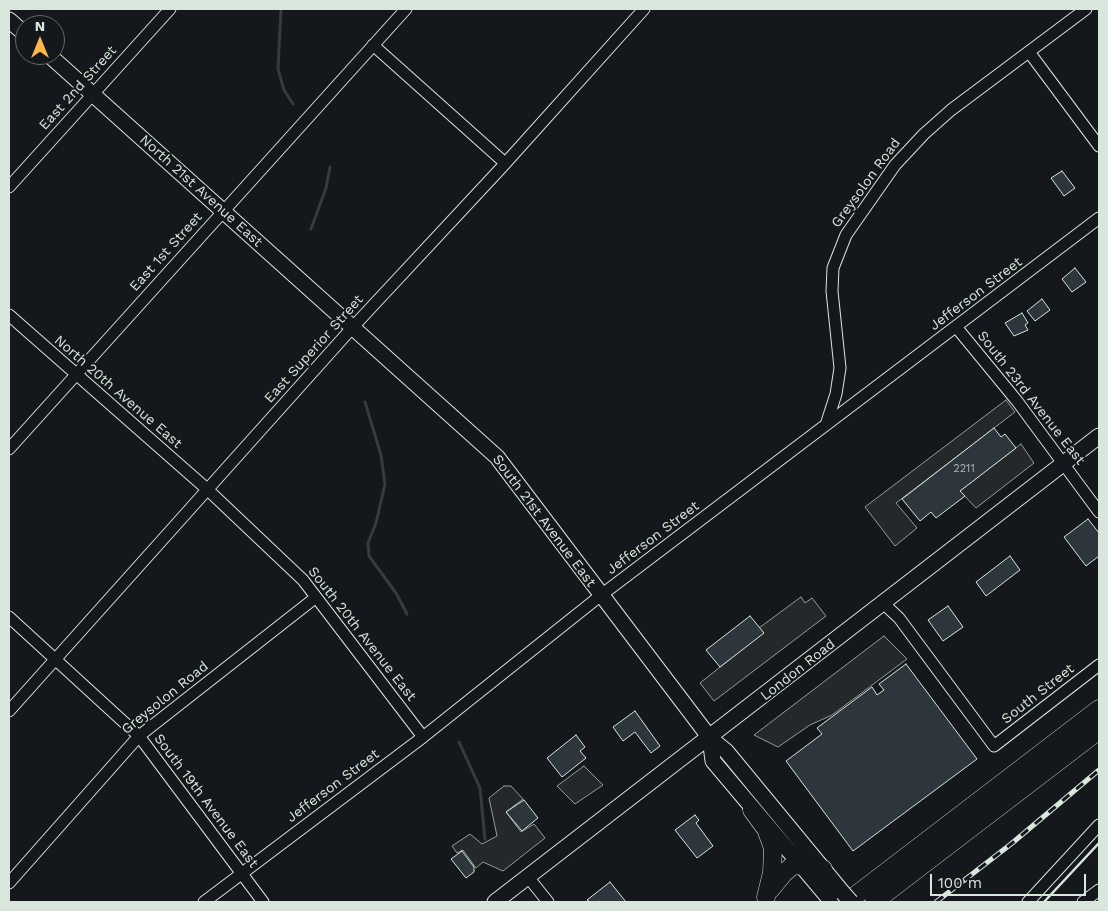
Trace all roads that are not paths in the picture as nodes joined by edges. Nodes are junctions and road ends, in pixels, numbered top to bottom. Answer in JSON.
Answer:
{"nodes":[{"id":1,"x":170,"y":9,"type":"edge"},
{"id":2,"x":406,"y":9,"type":"edge"},
{"id":3,"x":644,"y":9,"type":"edge"},
{"id":4,"x":1086,"y":9,"type":"edge"},
{"id":5,"x":373,"y":45,"type":"junction"},
{"id":6,"x":1029,"y":52,"type":"junction"},
{"id":7,"x":59,"y":65,"type":"edge"},
{"id":8,"x":93,"y":95,"type":"junction"},
{"id":9,"x":1099,"y":146,"type":"edge"},
{"id":10,"x":505,"y":164,"type":"junction"},
{"id":11,"x":9,"y":187,"type":"edge"},
{"id":12,"x":224,"y":210,"type":"junction"},
{"id":13,"x":1099,"y":218,"type":"edge"},
{"id":14,"x":9,"y":315,"type":"edge"},
{"id":15,"x":352,"y":328,"type":"junction"},
{"id":16,"x":957,"y":328,"type":"junction"},
{"id":17,"x":76,"y":376,"type":"junction"},
{"id":18,"x":826,"y":426,"type":"junction"},
{"id":19,"x":1099,"y":436,"type":"edge"},
{"id":20,"x":9,"y":450,"type":"edge"},
{"id":21,"x":1063,"y":463,"type":"junction"},
{"id":22,"x":208,"y":490,"type":"junction"},
{"id":23,"x":1099,"y":512,"type":"edge"},
{"id":24,"x":600,"y":596,"type":"junction"},
{"id":25,"x":315,"y":598,"type":"junction"},
{"id":26,"x":883,"y":603,"type":"junction"},
{"id":27,"x":9,"y":617,"type":"edge"},
{"id":28,"x":56,"y":659,"type":"junction"},
{"id":29,"x":1099,"y":665,"type":"edge"},
{"id":30,"x":1099,"y":709,"type":"edge"},
{"id":31,"x":9,"y":710,"type":"edge"},
{"id":32,"x":1099,"y":730,"type":"edge"},
{"id":33,"x":139,"y":736,"type":"junction"},
{"id":34,"x":423,"y":737,"type":"junction"},
{"id":35,"x":710,"y":738,"type":"junction"},
{"id":36,"x":752,"y":810,"type":"junction"},
{"id":37,"x":1099,"y":825,"type":"edge"},
{"id":38,"x":801,"y":865,"type":"junction"},
{"id":39,"x":823,"y":869,"type":"junction"},
{"id":40,"x":241,"y":874,"type":"junction"},
{"id":41,"x":528,"y":877,"type":"junction"},
{"id":42,"x":9,"y":883,"type":"edge"},
{"id":43,"x":1099,"y":890,"type":"edge"},
{"id":44,"x":763,"y":899,"type":"edge"},
{"id":45,"x":841,"y":900,"type":"edge"},
{"id":46,"x":204,"y":902,"type":"edge"},
{"id":47,"x":262,"y":902,"type":"edge"},
{"id":48,"x":495,"y":902,"type":"edge"},
{"id":49,"x":548,"y":902,"type":"edge"},
{"id":50,"x":874,"y":902,"type":"edge"},
{"id":51,"x":1028,"y":902,"type":"edge"},
{"id":52,"x":1083,"y":902,"type":"edge"}],
"edges":[{"from":1,"to":8,"type":"street","name":"East 2nd Street"},
{"from":2,"to":5,"type":"street","name":"East 1st Street"},
{"from":3,"to":10,"type":"street","name":"East Superior Street"},
{"from":4,"to":6,"type":"street","name":"Greysolon Road"},
{"from":5,"to":10,"type":"street"},
{"from":5,"to":12,"type":"street","name":"East 1st Street"},
{"from":6,"to":9,"type":"street"},
{"from":6,"to":18,"type":"street","name":"Greysolon Road"},
{"from":7,"to":8,"type":"main road","name":"North 21st Avenue East"},
{"from":8,"to":11,"type":"street","name":"East 2nd Street"},
{"from":8,"to":12,"type":"main road","name":"North 21st Avenue East"},
{"from":10,"to":15,"type":"street","name":"East Superior Street"},
{"from":12,"to":15,"type":"main road","name":"North 21st Avenue East"},
{"from":12,"to":17,"type":"street","name":"East 1st Street"},
{"from":13,"to":16,"type":"street","name":"Jefferson Street"},
{"from":14,"to":17,"type":"street","name":"North 20th Avenue East"},
{"from":15,"to":22,"type":"street","name":"East Superior Street"},
{"from":15,"to":24,"type":"main road","name":"South 21st Avenue East"},
{"from":16,"to":18,"type":"street","name":"Jefferson Street"},
{"from":16,"to":21,"type":"street","name":"South 23rd Avenue East"},
{"from":17,"to":20,"type":"street","name":"East 1st Street"},
{"from":17,"to":22,"type":"street","name":"North 20th Avenue East"},
{"from":18,"to":24,"type":"street","name":"Jefferson Street"},
{"from":19,"to":21,"type":"main road","name":"London Road"},
{"from":21,"to":23,"type":"street","name":"South 23rd Avenue East"},
{"from":21,"to":26,"type":"main road","name":"London Road"},
{"from":22,"to":25,"type":"street","name":"South 20th Avenue East"},
{"from":22,"to":28,"type":"street","name":"East Superior Street"},
{"from":24,"to":34,"type":"street","name":"Jefferson Street"},
{"from":24,"to":35,"type":"main road","name":"South 21st Avenue East"},
{"from":25,"to":33,"type":"street","name":"Greysolon Road"},
{"from":25,"to":34,"type":"street","name":"South 20th Avenue East"},
{"from":26,"to":29,"type":"street","name":"South Street"},
{"from":26,"to":35,"type":"main road","name":"London Road"},
{"from":27,"to":28,"type":"street","name":"South 19th Avenue East"},
{"from":28,"to":31,"type":"street","name":"East Superior Street"},
{"from":28,"to":33,"type":"street","name":"South 19th Avenue East"},
{"from":30,"to":45,"type":"highway"},
{"from":32,"to":50,"type":"highway"},
{"from":33,"to":40,"type":"street","name":"South 19th Avenue East"},
{"from":33,"to":42,"type":"street","name":"Greysolon Road"},
{"from":34,"to":40,"type":"street","name":"Jefferson Street"},
{"from":35,"to":36,"type":"main road","name":"South 21st Avenue East"},
{"from":35,"to":39,"type":"main road","name":"South 21st Avenue East"},
{"from":35,"to":41,"type":"main road","name":"London Road"},
{"from":36,"to":38,"type":"main road","name":"South 21st Avenue East"},
{"from":36,"to":44,"type":"highway"},
{"from":37,"to":51,"type":"street"},
{"from":38,"to":39,"type":"highway"},
{"from":38,"to":44,"type":"highway"},
{"from":38,"to":45,"type":"main road","name":"South 21st Avenue East"},
{"from":39,"to":45,"type":"main road","name":"South 21st Avenue East"},
{"from":40,"to":46,"type":"street","name":"Jefferson Street"},
{"from":40,"to":47,"type":"street","name":"South 19th Avenue East"},
{"from":41,"to":48,"type":"main road","name":"London Road"},
{"from":41,"to":49,"type":"street"},
{"from":43,"to":52,"type":"street"}]}
